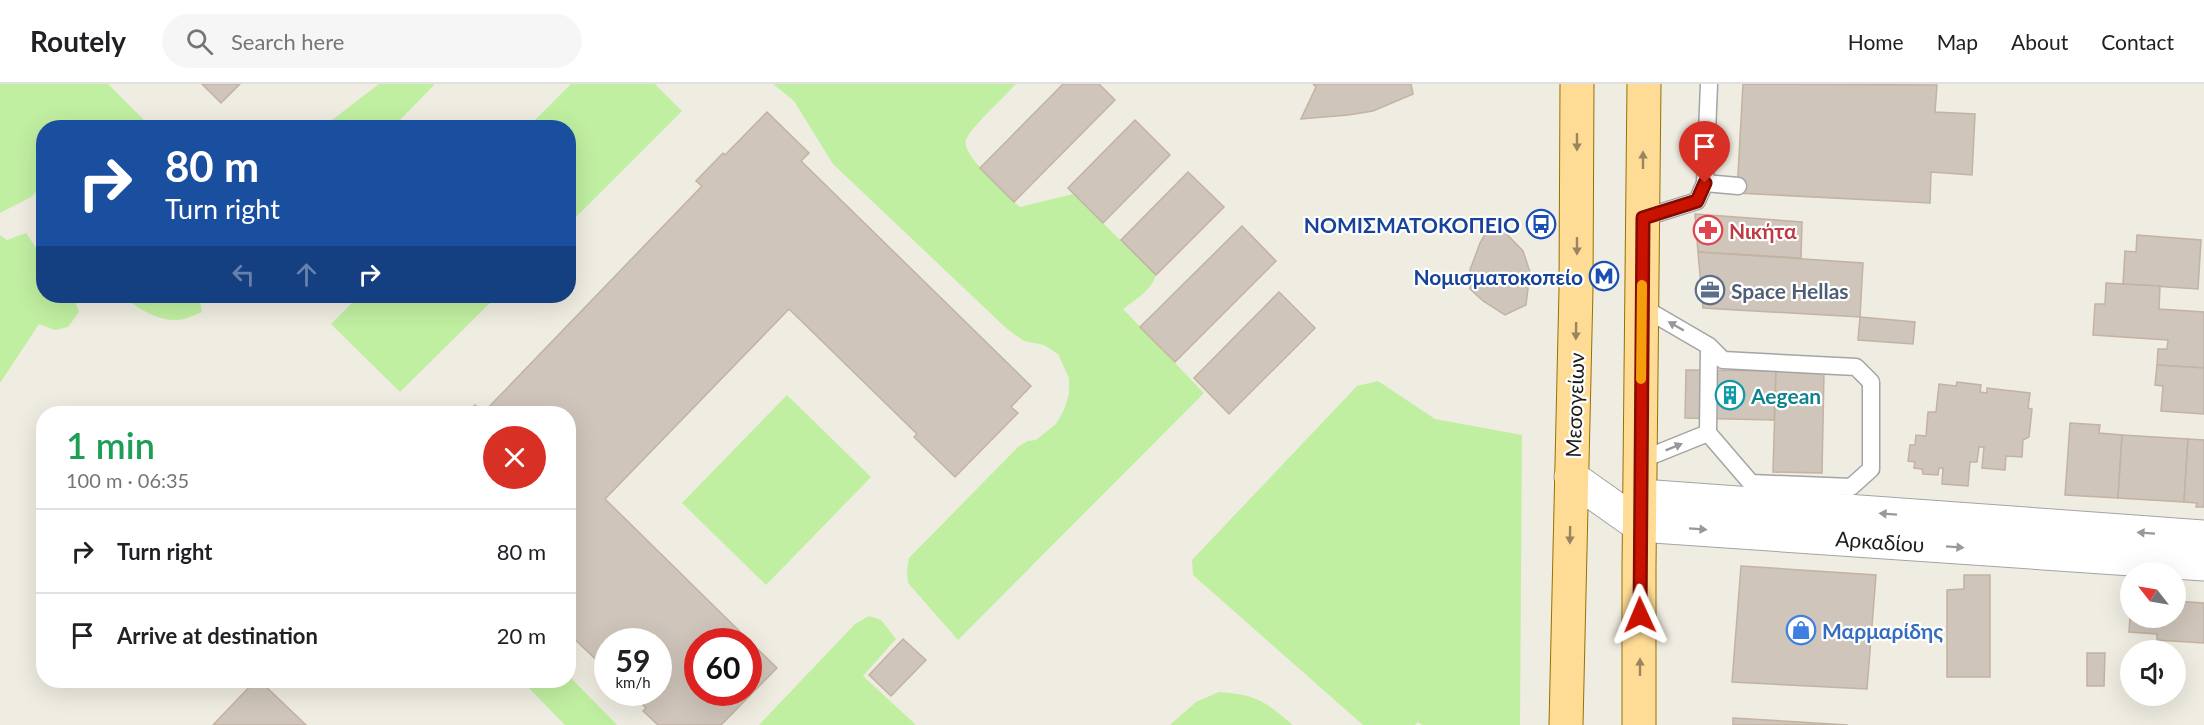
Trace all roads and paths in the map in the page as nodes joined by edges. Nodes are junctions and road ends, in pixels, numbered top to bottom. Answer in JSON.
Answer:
{"nodes":[{"id":1,"x":1577,"y":84,"type":"edge"},
{"id":2,"x":1644,"y":84,"type":"edge"},
{"id":3,"x":1709,"y":84,"type":"edge"},
{"id":4,"x":1705,"y":183,"type":"junction"},
{"id":5,"x":1738,"y":186,"type":"dead end"},
{"id":6,"x":1643,"y":218,"type":"junction"},
{"id":7,"x":1642,"y":307,"type":"junction"},
{"id":8,"x":1709,"y":346,"type":"junction"},
{"id":9,"x":1708,"y":433,"type":"junction"},
{"id":10,"x":1641,"y":460,"type":"junction"},
{"id":11,"x":1571,"y":477,"type":"junction"},
{"id":12,"x":1640,"y":511,"type":"junction"},
{"id":13,"x":2204,"y":537,"type":"edge"},
{"id":14,"x":2204,"y":564,"type":"edge"},
{"id":15,"x":1566,"y":725,"type":"edge"},
{"id":16,"x":1639,"y":725,"type":"edge"}],
"edges":[{"from":1,"to":11,"type":"main road","name":"Μεσογείων","one_way":true},
{"from":6,"to":2,"type":"main road","one_way":true},
{"from":3,"to":4,"type":"lane"},
{"from":4,"to":5,"type":"lane"},
{"from":4,"to":6,"type":"lane"},
{"from":6,"to":7,"type":"main road"},
{"from":8,"to":7,"type":"lane","one_way":true},
{"from":7,"to":10,"type":"main road"},
{"from":8,"to":9,"type":"lane"},
{"from":8,"to":9,"type":"lane"},
{"from":10,"to":9,"type":"lane","one_way":true},
{"from":10,"to":12,"type":"main road"},
{"from":11,"to":12,"type":"street"},
{"from":11,"to":15,"type":"main road","name":"Μεσογείων","one_way":true},
{"from":13,"to":12,"type":"street","name":"Αρκαδίου","one_way":true},
{"from":12,"to":14,"type":"street","name":"Αρκαδίου","one_way":true},
{"from":16,"to":12,"type":"main road","one_way":true}]}
